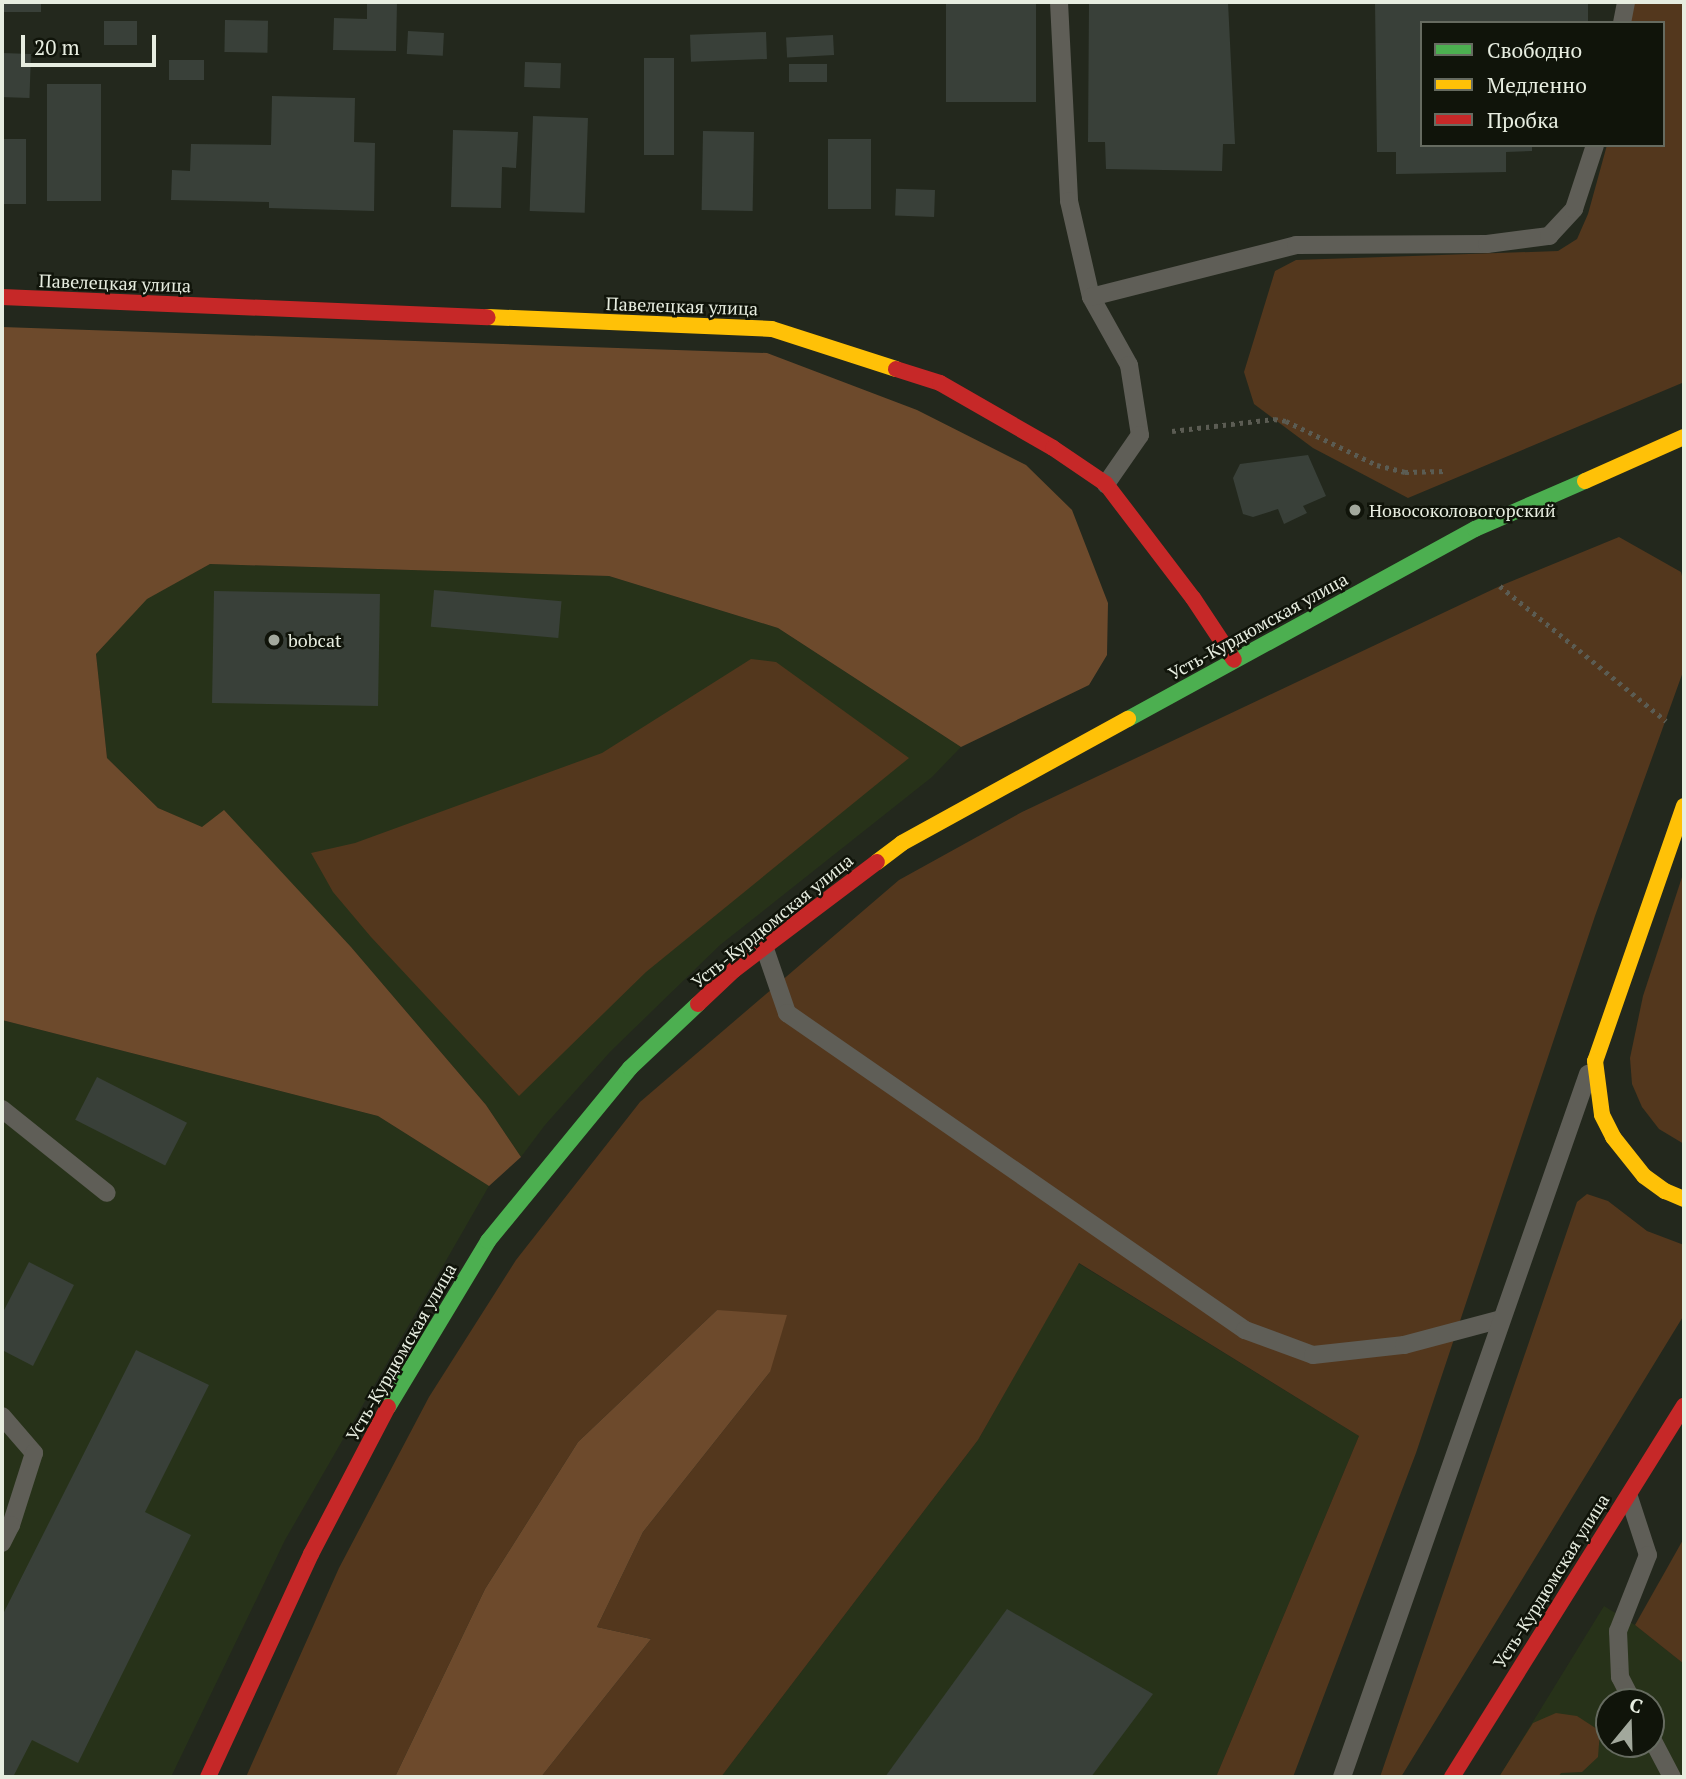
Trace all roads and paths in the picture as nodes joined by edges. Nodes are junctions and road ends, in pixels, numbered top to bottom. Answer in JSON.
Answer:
{"nodes":[{"id":1,"x":1059,"y":2,"type":"edge"},
{"id":2,"x":1626,"y":2,"type":"edge"},
{"id":3,"x":1622,"y":21,"type":"edge"},
{"id":4,"x":1594,"y":147,"type":"edge"},
{"id":5,"x":2,"y":297,"type":"edge"},
{"id":6,"x":1091,"y":297,"type":"junction"},
{"id":7,"x":1140,"y":435,"type":"junction"},
{"id":8,"x":1684,"y":437,"type":"edge"},
{"id":9,"x":1446,"y":471,"type":"dead end"},
{"id":10,"x":1106,"y":484,"type":"junction"},
{"id":11,"x":1500,"y":586,"type":"dead end"},
{"id":12,"x":1234,"y":660,"type":"junction"},
{"id":13,"x":1665,"y":721,"type":"dead end"},
{"id":14,"x":1684,"y":806,"type":"edge"},
{"id":15,"x":765,"y":949,"type":"junction"},
{"id":16,"x":1598,"y":1044,"type":"junction"},
{"id":17,"x":2,"y":1110,"type":"edge"},
{"id":18,"x":107,"y":1193,"type":"dead end"},
{"id":19,"x":1684,"y":1199,"type":"edge"},
{"id":20,"x":1502,"y":1319,"type":"junction"},
{"id":21,"x":1684,"y":1406,"type":"edge"},
{"id":22,"x":2,"y":1416,"type":"edge"},
{"id":23,"x":1627,"y":1493,"type":"junction"},
{"id":24,"x":2,"y":1543,"type":"edge"},
{"id":25,"x":1626,"y":1688,"type":"edge"},
{"id":26,"x":1662,"y":1758,"type":"edge"},
{"id":27,"x":208,"y":1777,"type":"edge"},
{"id":28,"x":1342,"y":1777,"type":"edge"},
{"id":29,"x":1452,"y":1777,"type":"edge"},
{"id":30,"x":1672,"y":1777,"type":"edge"}],
"edges":[{"from":1,"to":6,"type":"lane"},
{"from":2,"to":3,"type":"lane"},
{"from":4,"to":6,"type":"lane"},
{"from":5,"to":10,"type":"main road","name":"Павелецкая улица"},
{"from":6,"to":7,"type":"lane"},
{"from":7,"to":9,"type":"path"},
{"from":7,"to":10,"type":"lane"},
{"from":8,"to":12,"type":"main road","name":"Усть-Курдюмская улица"},
{"from":10,"to":12,"type":"main road","name":"Павелецкая улица"},
{"from":11,"to":13,"type":"path"},
{"from":12,"to":15,"type":"main road","name":"Усть-Курдюмская улица"},
{"from":14,"to":16,"type":"main road"},
{"from":15,"to":20,"type":"lane"},
{"from":15,"to":27,"type":"main road","name":"Усть-Курдюмская улица"},
{"from":16,"to":19,"type":"main road"},
{"from":16,"to":20,"type":"lane"},
{"from":17,"to":18,"type":"lane"},
{"from":20,"to":28,"type":"lane"},
{"from":21,"to":23,"type":"main road","name":"Усть-Курдюмская улица"},
{"from":22,"to":24,"type":"lane"},
{"from":23,"to":25,"type":"lane"},
{"from":23,"to":29,"type":"main road","name":"Усть-Курдюмская улица"},
{"from":26,"to":30,"type":"lane"}]}
